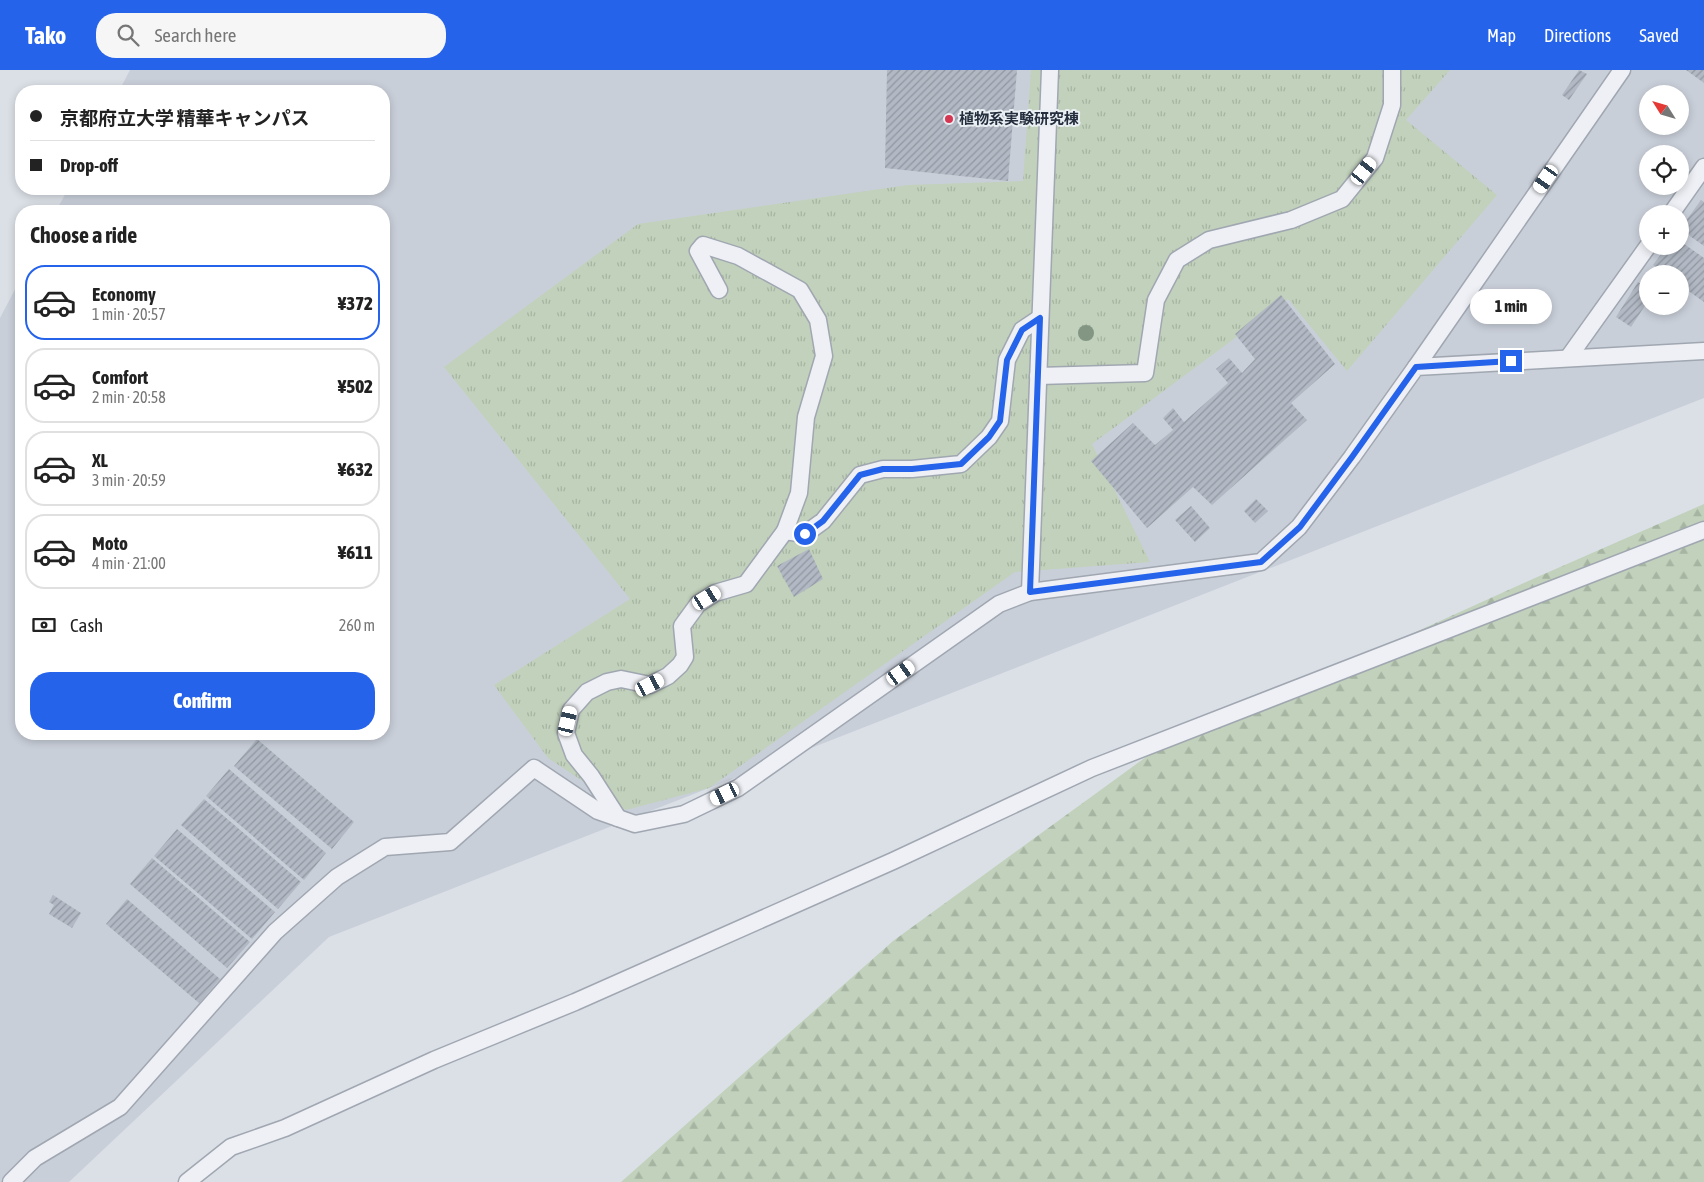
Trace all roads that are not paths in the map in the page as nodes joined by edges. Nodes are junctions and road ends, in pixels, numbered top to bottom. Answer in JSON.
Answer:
{"nodes":[{"id":1,"x":1050,"y":70,"type":"edge"},
{"id":2,"x":1392,"y":70,"type":"edge"},
{"id":3,"x":1622,"y":70,"type":"edge"},
{"id":4,"x":1704,"y":167,"type":"edge"},
{"id":5,"x":1677,"y":205,"type":"edge"},
{"id":6,"x":1642,"y":255,"type":"edge"},
{"id":7,"x":720,"y":290,"type":"dead end"},
{"id":8,"x":1040,"y":318,"type":"junction"},
{"id":9,"x":1704,"y":351,"type":"edge"},
{"id":10,"x":1568,"y":358,"type":"junction"},
{"id":11,"x":1416,"y":367,"type":"junction"},
{"id":12,"x":1038,"y":376,"type":"junction"},
{"id":13,"x":1704,"y":530,"type":"edge"},
{"id":14,"x":785,"y":531,"type":"junction"},
{"id":15,"x":1030,"y":592,"type":"junction"},
{"id":16,"x":618,"y":818,"type":"junction"},
{"id":17,"x":11,"y":1182,"type":"edge"},
{"id":18,"x":187,"y":1182,"type":"edge"}],
"edges":[{"from":1,"to":8,"type":"lane"},
{"from":2,"to":12,"type":"lane"},
{"from":3,"to":11,"type":"lane"},
{"from":4,"to":5,"type":"lane"},
{"from":6,"to":10,"type":"lane"},
{"from":7,"to":14,"type":"lane"},
{"from":8,"to":12,"type":"lane"},
{"from":8,"to":14,"type":"lane"},
{"from":9,"to":10,"type":"lane"},
{"from":10,"to":11,"type":"lane"},
{"from":11,"to":15,"type":"lane"},
{"from":12,"to":15,"type":"lane"},
{"from":13,"to":18,"type":"lane"},
{"from":14,"to":16,"type":"lane"},
{"from":15,"to":16,"type":"lane"},
{"from":16,"to":17,"type":"lane"}]}
